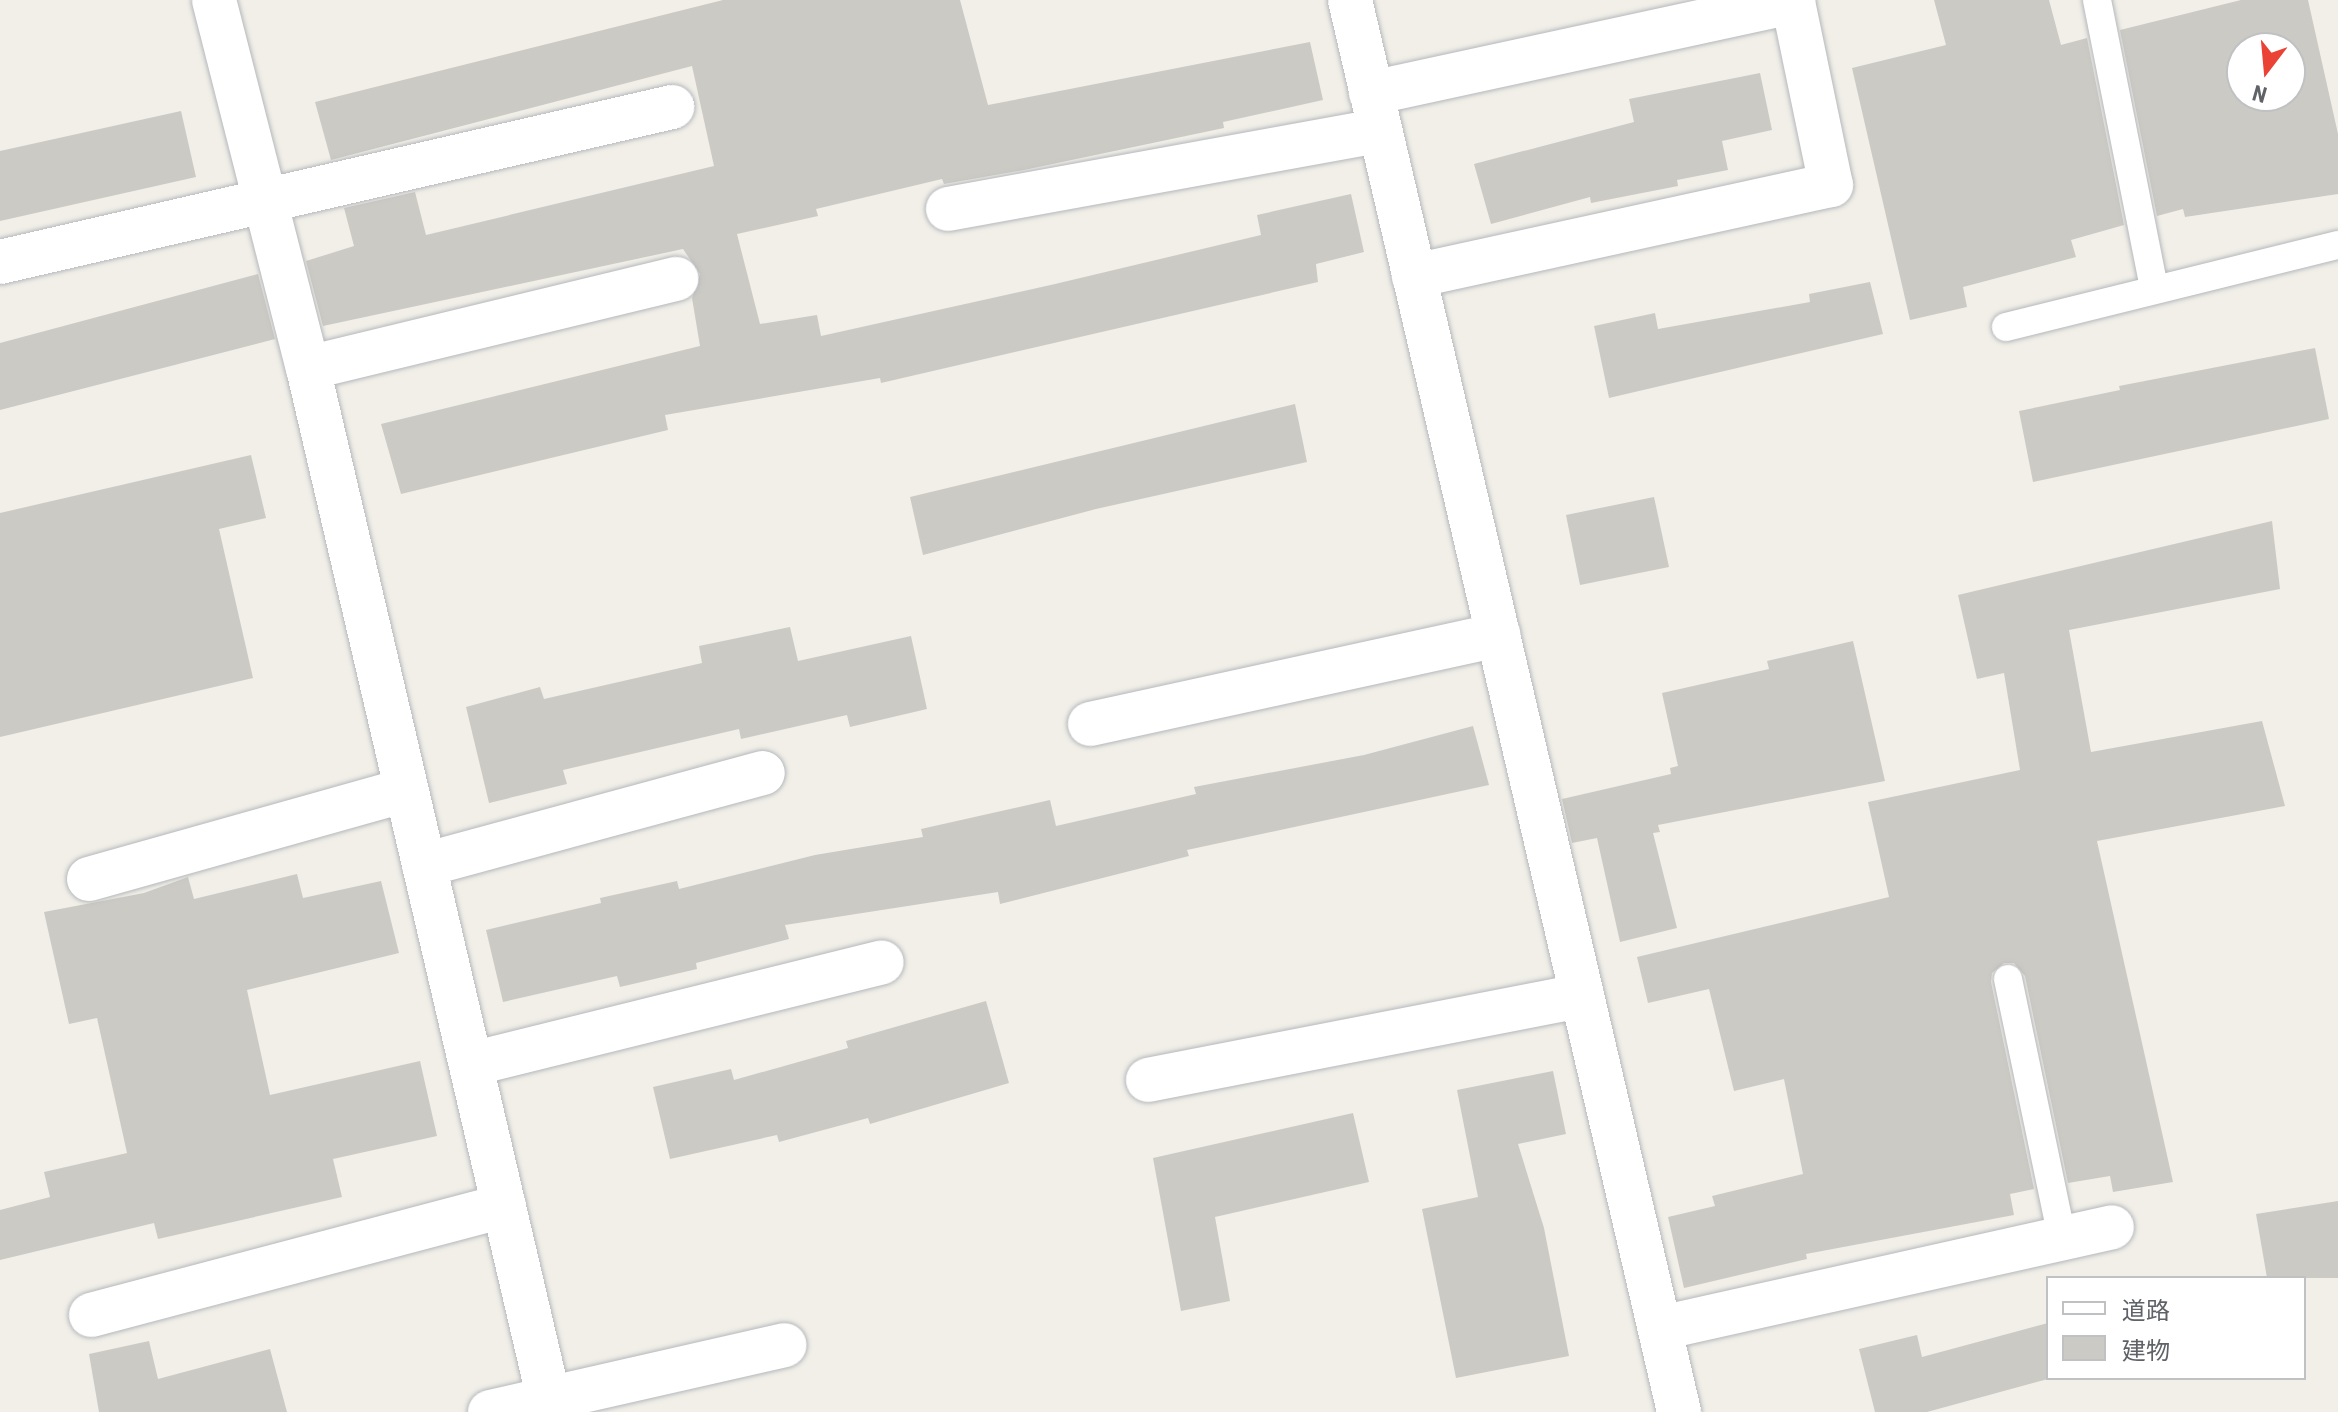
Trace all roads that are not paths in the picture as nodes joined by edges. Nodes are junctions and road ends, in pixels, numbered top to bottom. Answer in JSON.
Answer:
{"nodes":[{"id":1,"x":214,"y":0,"type":"edge"},
{"id":2,"x":1350,"y":0,"type":"edge"},
{"id":3,"x":2097,"y":0,"type":"edge"},
{"id":4,"x":672,"y":107,"type":"dead end"},
{"id":5,"x":1375,"y":112,"type":"junction"},
{"id":6,"x":261,"y":199,"type":"junction"},
{"id":7,"x":948,"y":209,"type":"dead end"},
{"id":8,"x":2338,"y":245,"type":"edge"},
{"id":9,"x":0,"y":262,"type":"edge"},
{"id":10,"x":1414,"y":276,"type":"junction"},
{"id":11,"x":676,"y":279,"type":"dead end"},
{"id":12,"x":2154,"y":288,"type":"junction"},
{"id":13,"x":2006,"y":327,"type":"dead end"},
{"id":14,"x":308,"y":368,"type":"junction"},
{"id":15,"x":1498,"y":635,"type":"junction"},
{"id":16,"x":1090,"y":724,"type":"dead end"},
{"id":17,"x":763,"y":773,"type":"dead end"},
{"id":18,"x":406,"y":790,"type":"junction"},
{"id":19,"x":424,"y":865,"type":"junction"},
{"id":20,"x":89,"y":879,"type":"dead end"},
{"id":21,"x":882,"y":962,"type":"dead end"},
{"id":22,"x":2008,"y":979,"type":"dead end"},
{"id":23,"x":1582,"y":996,"type":"junction"},
{"id":24,"x":471,"y":1064,"type":"junction"},
{"id":25,"x":1148,"y":1080,"type":"dead end"},
{"id":26,"x":504,"y":1206,"type":"junction"},
{"id":27,"x":2112,"y":1227,"type":"dead end"},
{"id":28,"x":2062,"y":1238,"type":"junction"},
{"id":29,"x":91,"y":1315,"type":"dead end"},
{"id":30,"x":1661,"y":1328,"type":"junction"},
{"id":31,"x":784,"y":1345,"type":"dead end"},
{"id":32,"x":551,"y":1405,"type":"edge"},
{"id":33,"x":490,"y":1412,"type":"edge"},
{"id":34,"x":1679,"y":1412,"type":"edge"}],
"edges":[{"from":1,"to":6,"type":"street"},
{"from":2,"to":5,"type":"street"},
{"from":3,"to":12,"type":"lane"},
{"from":4,"to":6,"type":"street"},
{"from":5,"to":7,"type":"street"},
{"from":5,"to":10,"type":"street"},
{"from":5,"to":10,"type":"street"},
{"from":6,"to":9,"type":"street"},
{"from":6,"to":14,"type":"street"},
{"from":8,"to":12,"type":"lane"},
{"from":10,"to":15,"type":"street"},
{"from":11,"to":14,"type":"street"},
{"from":12,"to":13,"type":"lane"},
{"from":14,"to":18,"type":"street"},
{"from":15,"to":16,"type":"street"},
{"from":15,"to":23,"type":"street"},
{"from":17,"to":19,"type":"street"},
{"from":18,"to":19,"type":"street"},
{"from":18,"to":20,"type":"street"},
{"from":19,"to":24,"type":"street"},
{"from":21,"to":24,"type":"street"},
{"from":22,"to":28,"type":"lane"},
{"from":23,"to":25,"type":"street"},
{"from":23,"to":30,"type":"street"},
{"from":24,"to":26,"type":"street"},
{"from":26,"to":29,"type":"street"},
{"from":26,"to":32,"type":"street"},
{"from":27,"to":28,"type":"street"},
{"from":28,"to":30,"type":"street"},
{"from":30,"to":34,"type":"street"},
{"from":31,"to":32,"type":"street"},
{"from":32,"to":33,"type":"street"}]}
